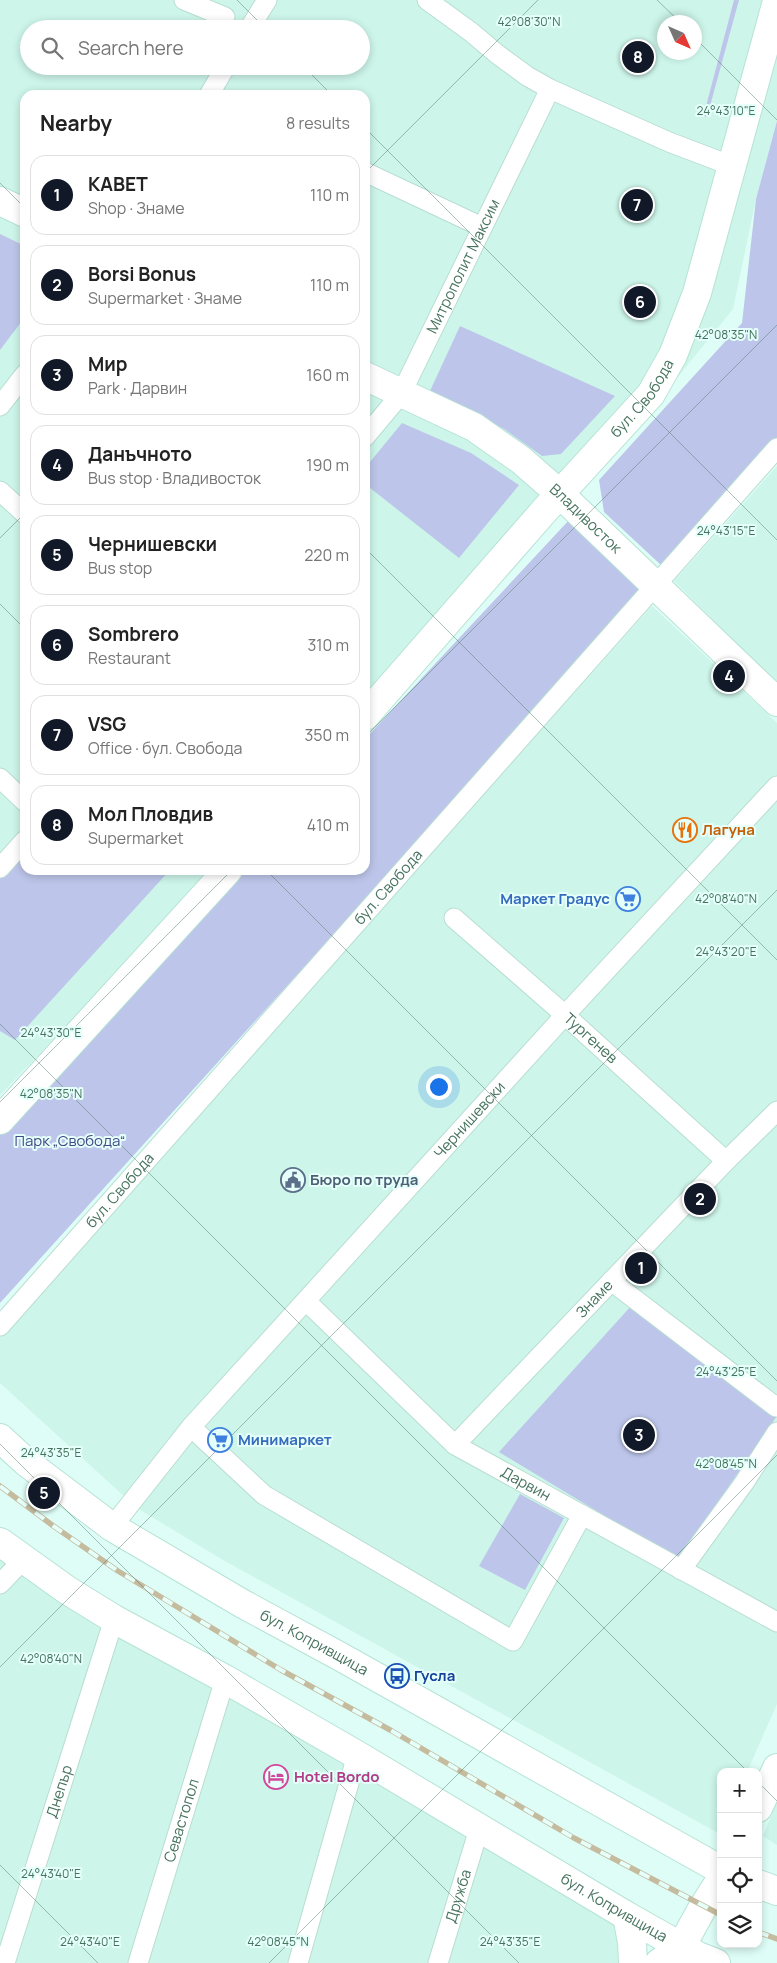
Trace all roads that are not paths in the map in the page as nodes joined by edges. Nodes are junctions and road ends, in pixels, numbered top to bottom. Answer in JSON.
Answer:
{"nodes":[{"id":1,"x":184,"y":0,"type":"edge"},
{"id":2,"x":267,"y":0,"type":"edge"},
{"id":3,"x":427,"y":0,"type":"edge"},
{"id":4,"x":777,"y":1,"type":"edge"},
{"id":5,"x":225,"y":17,"type":"dead end"},
{"id":6,"x":255,"y":20,"type":"edge"},
{"id":7,"x":221,"y":75,"type":"edge"},
{"id":8,"x":550,"y":89,"type":"junction"},
{"id":9,"x":212,"y":90,"type":"edge"},
{"id":10,"x":732,"y":166,"type":"junction"},
{"id":11,"x":370,"y":174,"type":"edge"},
{"id":12,"x":0,"y":202,"type":"edge"},
{"id":13,"x":20,"y":211,"type":"edge"},
{"id":14,"x":482,"y":227,"type":"junction"},
{"id":15,"x":370,"y":378,"type":"edge"},
{"id":16,"x":20,"y":380,"type":"edge"},
{"id":17,"x":401,"y":394,"type":"junction"},
{"id":18,"x":0,"y":406,"type":"edge"},
{"id":19,"x":370,"y":431,"type":"edge"},
{"id":20,"x":777,"y":448,"type":"edge"},
{"id":21,"x":0,"y":491,"type":"edge"},
{"id":22,"x":560,"y":494,"type":"junction"},
{"id":23,"x":20,"y":509,"type":"edge"},
{"id":24,"x":656,"y":584,"type":"junction"},
{"id":25,"x":777,"y":702,"type":"edge"},
{"id":26,"x":370,"y":710,"type":"edge"},
{"id":27,"x":0,"y":778,"type":"edge"},
{"id":28,"x":777,"y":786,"type":"edge"},
{"id":29,"x":20,"y":797,"type":"edge"},
{"id":30,"x":20,"y":846,"type":"edge"},
{"id":31,"x":0,"y":868,"type":"edge"},
{"id":32,"x":223,"y":875,"type":"edge"},
{"id":33,"x":454,"y":918,"type":"dead end"},
{"id":34,"x":565,"y":1015,"type":"junction"},
{"id":35,"x":777,"y":1110,"type":"edge"},
{"id":36,"x":0,"y":1120,"type":"edge"},
{"id":37,"x":726,"y":1161,"type":"junction"},
{"id":38,"x":611,"y":1280,"type":"junction"},
{"id":39,"x":306,"y":1301,"type":"junction"},
{"id":40,"x":0,"y":1326,"type":"edge"},
{"id":41,"x":777,"y":1405,"type":"edge"},
{"id":42,"x":191,"y":1427,"type":"junction"},
{"id":43,"x":777,"y":1432,"type":"edge"},
{"id":44,"x":0,"y":1438,"type":"edge"},
{"id":45,"x":454,"y":1445,"type":"junction"},
{"id":46,"x":582,"y":1515,"type":"junction"},
{"id":47,"x":112,"y":1527,"type":"junction"},
{"id":48,"x":0,"y":1542,"type":"edge"},
{"id":49,"x":23,"y":1560,"type":"junction"},
{"id":50,"x":681,"y":1570,"type":"junction"},
{"id":51,"x":0,"y":1584,"type":"edge"},
{"id":52,"x":114,"y":1619,"type":"junction"},
{"id":53,"x":777,"y":1622,"type":"edge"},
{"id":54,"x":225,"y":1679,"type":"junction"},
{"id":55,"x":357,"y":1755,"type":"junction"},
{"id":56,"x":777,"y":1768,"type":"edge"},
{"id":57,"x":762,"y":1800,"type":"edge"},
{"id":58,"x":479,"y":1828,"type":"junction"},
{"id":59,"x":717,"y":1868,"type":"edge"},
{"id":60,"x":717,"y":1885,"type":"edge"},
{"id":61,"x":762,"y":1885,"type":"edge"},
{"id":62,"x":777,"y":1891,"type":"edge"},
{"id":63,"x":626,"y":1916,"type":"junction"},
{"id":64,"x":681,"y":1955,"type":"edge"},
{"id":65,"x":5,"y":1963,"type":"edge"},
{"id":66,"x":138,"y":1963,"type":"edge"},
{"id":67,"x":298,"y":1963,"type":"edge"},
{"id":68,"x":438,"y":1963,"type":"edge"},
{"id":69,"x":633,"y":1963,"type":"edge"},
{"id":70,"x":659,"y":1963,"type":"edge"},
{"id":71,"x":716,"y":1963,"type":"edge"}],
"edges":[{"from":1,"to":5,"type":"street"},
{"from":2,"to":6,"type":"street"},
{"from":3,"to":8,"type":"street"},
{"from":4,"to":10,"type":"main road","name":"бул. Свобода"},
{"from":7,"to":9,"type":"street"},
{"from":8,"to":10,"type":"street"},
{"from":8,"to":14,"type":"street","name":"Митрополит Максим"},
{"from":10,"to":22,"type":"main road","name":"бул. Свобода"},
{"from":11,"to":14,"type":"street"},
{"from":12,"to":13,"type":"main road"},
{"from":14,"to":17,"type":"street","name":"Митрополит Максим"},
{"from":15,"to":17,"type":"main road","name":"Владивосток"},
{"from":16,"to":18,"type":"street"},
{"from":17,"to":19,"type":"street","name":"Митрополит Максим"},
{"from":17,"to":22,"type":"main road","name":"Владивосток"},
{"from":20,"to":24,"type":"street","name":"бул. Свобода"},
{"from":21,"to":23,"type":"street"},
{"from":22,"to":24,"type":"main road","name":"Владивосток"},
{"from":22,"to":26,"type":"main road","name":"бул. Свобода"},
{"from":24,"to":25,"type":"main road","name":"Владивосток"},
{"from":24,"to":40,"type":"street","name":"бул. Свобода"},
{"from":27,"to":29,"type":"street"},
{"from":28,"to":34,"type":"street","name":"Чернишевски"},
{"from":30,"to":31,"type":"street"},
{"from":32,"to":36,"type":"main road"},
{"from":33,"to":34,"type":"street","name":"Тургенев"},
{"from":34,"to":37,"type":"street","name":"Тургенев"},
{"from":34,"to":39,"type":"street","name":"Чернишевски"},
{"from":35,"to":37,"type":"street","name":"Знаме"},
{"from":37,"to":38,"type":"street","name":"Знаме"},
{"from":38,"to":41,"type":"street"},
{"from":38,"to":45,"type":"street","name":"Знаме"},
{"from":39,"to":42,"type":"street","name":"Чернишевски"},
{"from":39,"to":45,"type":"street","name":"Дарвин"},
{"from":42,"to":46,"type":"street"},
{"from":42,"to":47,"type":"street","name":"Чернишевски"},
{"from":43,"to":50,"type":"street"},
{"from":44,"to":47,"type":"main road","name":"бул. Копривщица"},
{"from":45,"to":46,"type":"street","name":"Дарвин"},
{"from":46,"to":50,"type":"street","name":"Дарвин"},
{"from":47,"to":59,"type":"main road","name":"бул. Копривщица"},
{"from":48,"to":49,"type":"main road","name":"бул. Копривщица"},
{"from":49,"to":51,"type":"street"},
{"from":49,"to":52,"type":"main road","name":"бул. Копривщица"},
{"from":50,"to":53,"type":"street","name":"Дарвин"},
{"from":52,"to":54,"type":"main road","name":"бул. Копривщица"},
{"from":52,"to":65,"type":"street","name":"Днепър"},
{"from":54,"to":55,"type":"main road","name":"бул. Копривщица"},
{"from":54,"to":66,"type":"street","name":"Севастопол"},
{"from":55,"to":58,"type":"main road","name":"бул. Копривщица"},
{"from":55,"to":67,"type":"street"},
{"from":56,"to":57,"type":"main road"},
{"from":58,"to":63,"type":"main road","name":"бул. Копривщица"},
{"from":58,"to":68,"type":"street","name":"Дружба"},
{"from":60,"to":64,"type":"main road"},
{"from":61,"to":62,"type":"main road"},
{"from":63,"to":64,"type":"main road","name":"бул. Копривщица"},
{"from":63,"to":69,"type":"main road"},
{"from":64,"to":70,"type":"main road"},
{"from":64,"to":71,"type":"main road","name":"бул. Копривщица"}]}
